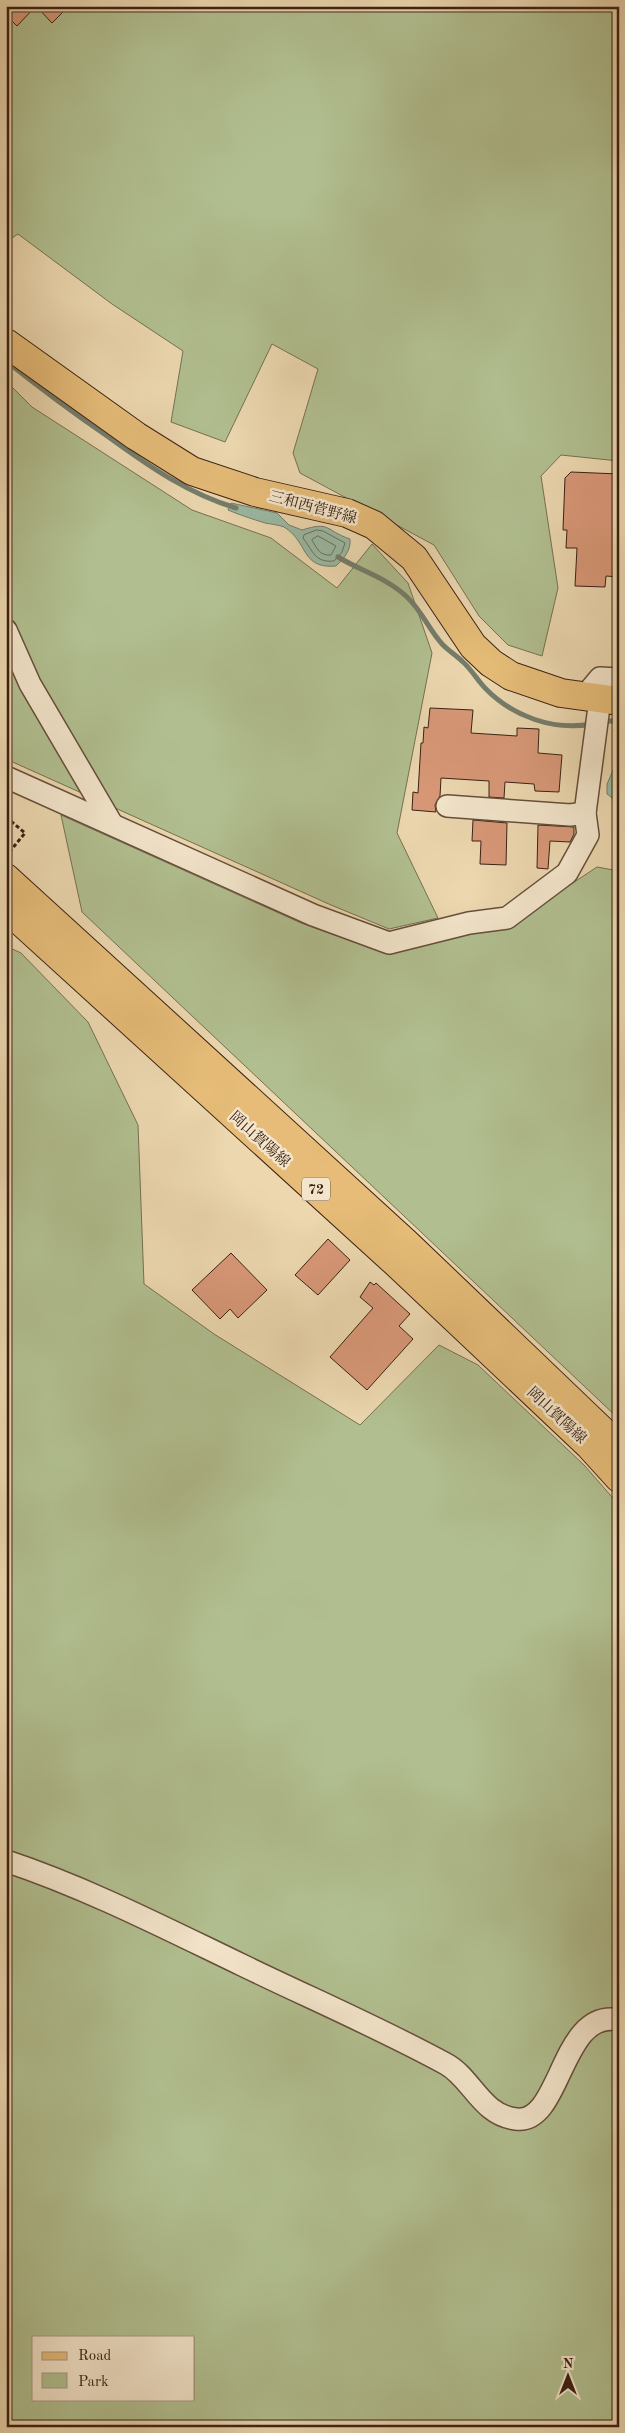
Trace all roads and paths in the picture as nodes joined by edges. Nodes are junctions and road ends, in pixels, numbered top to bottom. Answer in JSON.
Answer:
{"nodes":[{"id":1,"x":6,"y":343,"type":"edge"},
{"id":2,"x":6,"y":630,"type":"edge"},
{"id":3,"x":619,"y":679,"type":"edge"},
{"id":4,"x":599,"y":709,"type":"edge"},
{"id":5,"x":6,"y":777,"type":"edge"},
{"id":6,"x":447,"y":806,"type":"dead end"},
{"id":7,"x":585,"y":813,"type":"junction"},
{"id":8,"x":6,"y":817,"type":"edge"},
{"id":9,"x":112,"y":824,"type":"junction"},
{"id":10,"x":11,"y":850,"type":"dead end"},
{"id":11,"x":6,"y":878,"type":"edge"},
{"id":12,"x":6,"y":908,"type":"edge"},
{"id":13,"x":619,"y":1447,"type":"edge"},
{"id":14,"x":619,"y":1478,"type":"edge"},
{"id":15,"x":6,"y":1861,"type":"edge"},
{"id":16,"x":619,"y":2020,"type":"edge"}],
"edges":[{"from":1,"to":4,"type":"main road","name":"三和西菅野線"},
{"from":2,"to":9,"type":"street"},
{"from":3,"to":4,"type":"street"},
{"from":4,"to":7,"type":"street"},
{"from":5,"to":9,"type":"street"},
{"from":6,"to":7,"type":"street"},
{"from":7,"to":9,"type":"street"},
{"from":8,"to":10,"type":"path"},
{"from":11,"to":13,"type":"main road","name":"岡山賀陽線","number":"72"},
{"from":12,"to":14,"type":"main road","name":"岡山賀陽線","number":"72"},
{"from":15,"to":16,"type":"street"}]}
